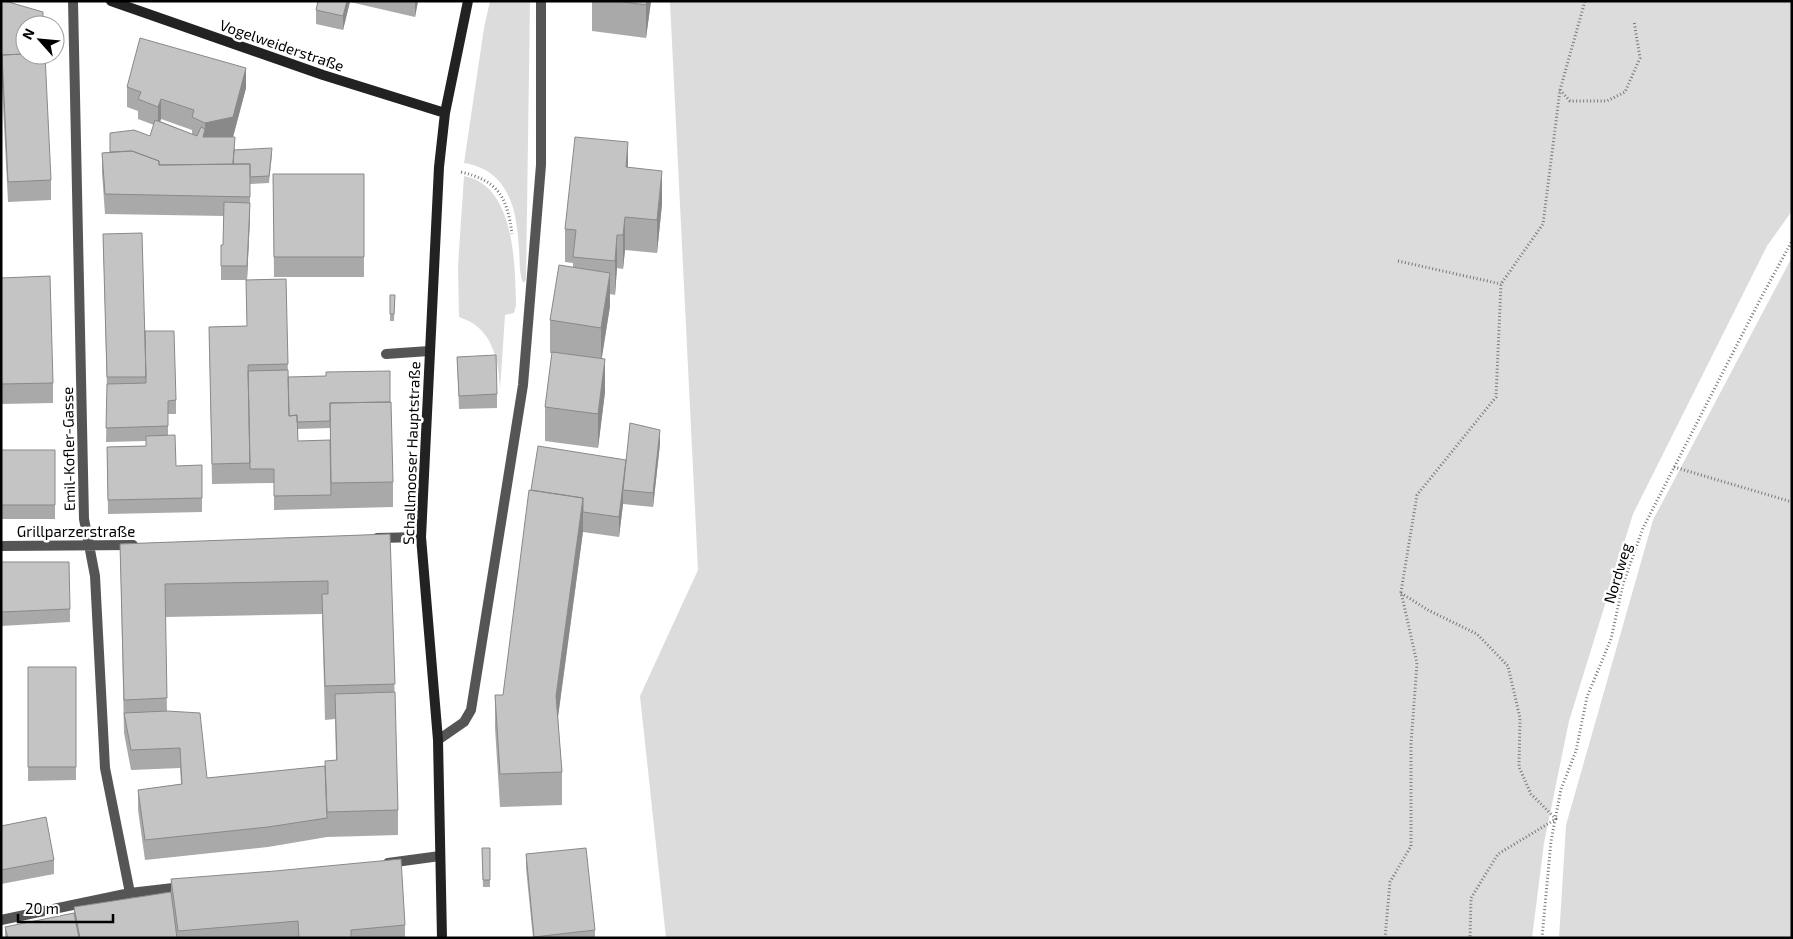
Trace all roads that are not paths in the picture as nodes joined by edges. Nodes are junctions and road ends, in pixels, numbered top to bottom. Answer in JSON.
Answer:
{"nodes":[{"id":1,"x":73,"y":1,"type":"edge"},
{"id":2,"x":111,"y":1,"type":"edge"},
{"id":3,"x":468,"y":1,"type":"edge"},
{"id":4,"x":541,"y":1,"type":"edge"},
{"id":5,"x":445,"y":113,"type":"junction"},
{"id":6,"x":429,"y":351,"type":"junction"},
{"id":7,"x":386,"y":354,"type":"dead end"},
{"id":8,"x":421,"y":537,"type":"junction"},
{"id":9,"x":363,"y":539,"type":"edge"},
{"id":10,"x":144,"y":545,"type":"edge"},
{"id":11,"x":1,"y":546,"type":"edge"},
{"id":12,"x":90,"y":546,"type":"junction"},
{"id":13,"x":438,"y":740,"type":"junction"},
{"id":14,"x":440,"y":856,"type":"junction"},
{"id":15,"x":378,"y":864,"type":"edge"},
{"id":16,"x":189,"y":886,"type":"edge"},
{"id":17,"x":130,"y":894,"type":"junction"},
{"id":18,"x":1,"y":920,"type":"edge"},
{"id":19,"x":442,"y":938,"type":"edge"}],
"edges":[{"from":1,"to":12,"type":"street","name":"Emil-Kofler-Gasse"},
{"from":2,"to":5,"type":"street","name":"Vogelweiderstraße"},
{"from":3,"to":5,"type":"street","name":"Schallmooser Hauptstraße"},
{"from":4,"to":13,"type":"street"},
{"from":5,"to":6,"type":"street","name":"Schallmooser Hauptstraße"},
{"from":6,"to":7,"type":"street"},
{"from":6,"to":8,"type":"street","name":"Schallmooser Hauptstraße"},
{"from":8,"to":9,"type":"street"},
{"from":8,"to":13,"type":"street","name":"Schallmooser Hauptstraße"},
{"from":10,"to":12,"type":"street","name":"Grillparzerstraße"},
{"from":11,"to":12,"type":"street","name":"Grillparzerstraße"},
{"from":12,"to":17,"type":"street","name":"Emil-Kofler-Gasse"},
{"from":13,"to":14,"type":"street","name":"Schallmooser Hauptstraße"},
{"from":14,"to":15,"type":"street"},
{"from":14,"to":19,"type":"street","name":"Schallmooser Hauptstraße"},
{"from":16,"to":17,"type":"street"},
{"from":17,"to":18,"type":"street"}]}
